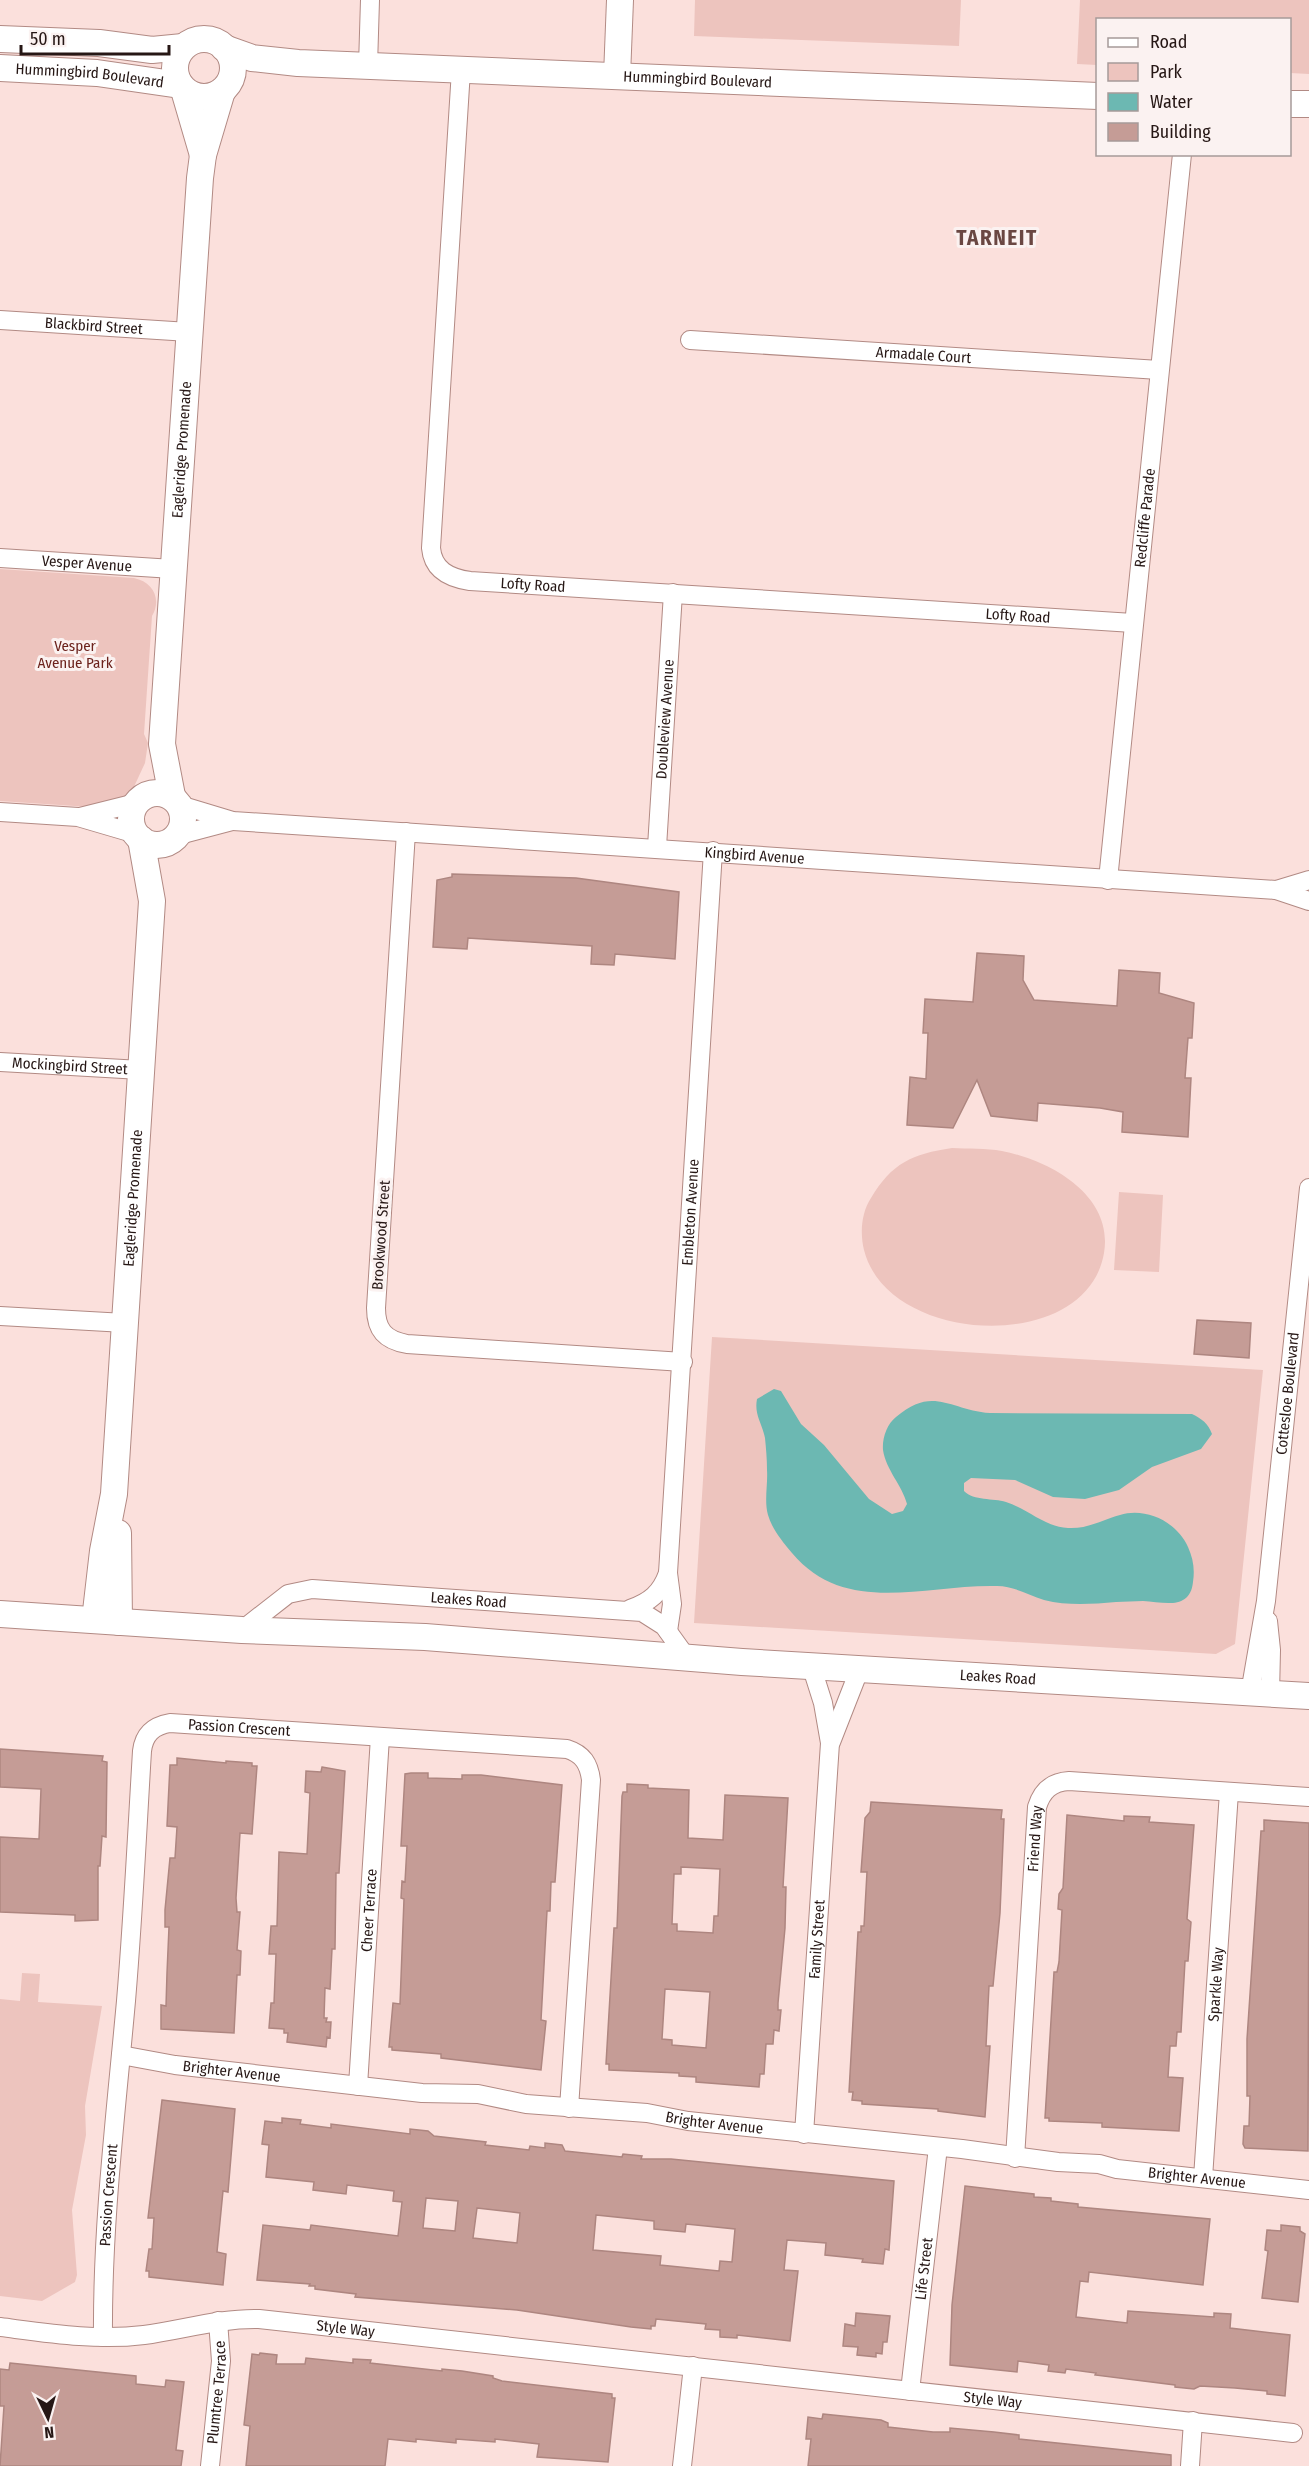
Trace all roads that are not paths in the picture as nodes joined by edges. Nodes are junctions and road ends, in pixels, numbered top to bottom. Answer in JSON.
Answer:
{"nodes":[{"id":1,"x":370,"y":0,"type":"edge"},
{"id":2,"x":620,"y":0,"type":"edge"},
{"id":3,"x":0,"y":39,"type":"edge"},
{"id":4,"x":183,"y":47,"type":"junction"},
{"id":5,"x":224,"y":48,"type":"junction"},
{"id":6,"x":298,"y":63,"type":"junction"},
{"id":7,"x":368,"y":66,"type":"junction"},
{"id":8,"x":0,"y":68,"type":"edge"},
{"id":9,"x":461,"y":70,"type":"junction"},
{"id":10,"x":617,"y":76,"type":"junction"},
{"id":11,"x":182,"y":87,"type":"junction"},
{"id":12,"x":224,"y":88,"type":"junction"},
{"id":13,"x":1096,"y":96,"type":"edge"},
{"id":14,"x":1291,"y":104,"type":"edge"},
{"id":15,"x":1309,"y":104,"type":"edge"},
{"id":16,"x":203,"y":155,"type":"junction"},
{"id":17,"x":1182,"y":156,"type":"edge"},
{"id":18,"x":0,"y":320,"type":"edge"},
{"id":19,"x":189,"y":332,"type":"junction"},
{"id":20,"x":690,"y":340,"type":"dead end"},
{"id":21,"x":1159,"y":370,"type":"junction"},
{"id":22,"x":0,"y":558,"type":"edge"},
{"id":23,"x":173,"y":568,"type":"junction"},
{"id":24,"x":673,"y":593,"type":"junction"},
{"id":25,"x":1133,"y":623,"type":"junction"},
{"id":26,"x":162,"y":744,"type":"junction"},
{"id":27,"x":138,"y":801,"type":"junction"},
{"id":28,"x":176,"y":801,"type":"junction"},
{"id":29,"x":0,"y":812,"type":"edge"},
{"id":30,"x":78,"y":817,"type":"junction"},
{"id":31,"x":234,"y":821,"type":"junction"},
{"id":32,"x":406,"y":832,"type":"junction"},
{"id":33,"x":177,"y":836,"type":"junction"},
{"id":34,"x":138,"y":837,"type":"junction"},
{"id":35,"x":657,"y":848,"type":"junction"},
{"id":36,"x":713,"y":851,"type":"junction"},
{"id":37,"x":1108,"y":880,"type":"junction"},
{"id":38,"x":1309,"y":880,"type":"edge"},
{"id":39,"x":1276,"y":890,"type":"junction"},
{"id":40,"x":152,"y":901,"type":"junction"},
{"id":41,"x":1309,"y":901,"type":"edge"},
{"id":42,"x":0,"y":1062,"type":"edge"},
{"id":43,"x":141,"y":1070,"type":"junction"},
{"id":44,"x":1309,"y":1188,"type":"edge"},
{"id":45,"x":0,"y":1316,"type":"edge"},
{"id":46,"x":125,"y":1323,"type":"junction"},
{"id":47,"x":682,"y":1362,"type":"junction"},
{"id":48,"x":668,"y":1573,"type":"junction"},
{"id":49,"x":630,"y":1609,"type":"junction"},
{"id":50,"x":0,"y":1614,"type":"edge"},
{"id":51,"x":107,"y":1621,"type":"junction"},
{"id":52,"x":242,"y":1630,"type":"junction"},
{"id":53,"x":669,"y":1631,"type":"junction"},
{"id":54,"x":687,"y":1658,"type":"junction"},
{"id":55,"x":811,"y":1665,"type":"junction"},
{"id":56,"x":860,"y":1668,"type":"junction"},
{"id":57,"x":1260,"y":1694,"type":"junction"},
{"id":58,"x":1309,"y":1696,"type":"edge"},
{"id":59,"x":380,"y":1737,"type":"junction"},
{"id":60,"x":830,"y":1743,"type":"junction"},
{"id":61,"x":1229,"y":1792,"type":"junction"},
{"id":62,"x":1309,"y":1797,"type":"edge"},
{"id":63,"x":121,"y":2055,"type":"junction"},
{"id":64,"x":358,"y":2086,"type":"junction"},
{"id":65,"x":569,"y":2108,"type":"junction"},
{"id":66,"x":804,"y":2134,"type":"junction"},
{"id":67,"x":938,"y":2147,"type":"junction"},
{"id":68,"x":1015,"y":2158,"type":"junction"},
{"id":69,"x":1203,"y":2178,"type":"junction"},
{"id":70,"x":1309,"y":2190,"type":"edge"},
{"id":71,"x":218,"y":2321,"type":"junction"},
{"id":72,"x":0,"y":2327,"type":"edge"},
{"id":73,"x":103,"y":2337,"type":"junction"},
{"id":74,"x":693,"y":2366,"type":"junction"},
{"id":75,"x":910,"y":2391,"type":"junction"},
{"id":76,"x":1193,"y":2421,"type":"junction"},
{"id":77,"x":1293,"y":2433,"type":"dead end"},
{"id":78,"x":210,"y":2466,"type":"edge"},
{"id":79,"x":682,"y":2466,"type":"edge"},
{"id":80,"x":1190,"y":2466,"type":"edge"}],
"edges":[{"from":1,"to":7,"type":"street"},
{"from":2,"to":10,"type":"street"},
{"from":3,"to":4,"type":"street","name":"Hummingbird Boulevard"},
{"from":4,"to":5,"type":"street"},
{"from":4,"to":11,"type":"street"},
{"from":5,"to":6,"type":"street","name":"Hummingbird Boulevard"},
{"from":5,"to":12,"type":"street"},
{"from":6,"to":7,"type":"street","name":"Hummingbird Boulevard"},
{"from":6,"to":12,"type":"street","name":"Hummingbird Boulevard"},
{"from":7,"to":9,"type":"street","name":"Hummingbird Boulevard"},
{"from":8,"to":11,"type":"street","name":"Hummingbird Boulevard"},
{"from":9,"to":10,"type":"street","name":"Hummingbird Boulevard"},
{"from":9,"to":24,"type":"street","name":"Lofty Road"},
{"from":10,"to":13,"type":"street","name":"Hummingbird Boulevard"},
{"from":11,"to":12,"type":"street"},
{"from":11,"to":16,"type":"street","name":"Eagleridge Promenade"},
{"from":12,"to":16,"type":"street","name":"Eagleridge Promenade"},
{"from":14,"to":15,"type":"street"},
{"from":16,"to":19,"type":"street","name":"Eagleridge Promenade"},
{"from":17,"to":21,"type":"street","name":"Redcliffe Parade"},
{"from":18,"to":19,"type":"street","name":"Blackbird Street"},
{"from":19,"to":23,"type":"street","name":"Eagleridge Promenade"},
{"from":20,"to":21,"type":"street","name":"Armadale Court"},
{"from":21,"to":25,"type":"street","name":"Redcliffe Parade"},
{"from":22,"to":23,"type":"street","name":"Vesper Avenue"},
{"from":23,"to":26,"type":"street","name":"Eagleridge Promenade"},
{"from":24,"to":25,"type":"street","name":"Lofty Road"},
{"from":24,"to":35,"type":"street","name":"Doubleview Avenue"},
{"from":25,"to":37,"type":"street","name":"Redcliffe Parade"},
{"from":26,"to":27,"type":"street","name":"Eagleridge Promenade"},
{"from":26,"to":28,"type":"street","name":"Eagleridge Promenade"},
{"from":27,"to":28,"type":"street"},
{"from":27,"to":30,"type":"street"},
{"from":27,"to":34,"type":"street"},
{"from":28,"to":31,"type":"street","name":"Kingbird Avenue"},
{"from":28,"to":33,"type":"street"},
{"from":29,"to":30,"type":"street"},
{"from":30,"to":34,"type":"street"},
{"from":31,"to":32,"type":"street","name":"Kingbird Avenue"},
{"from":31,"to":33,"type":"street","name":"Kingbird Avenue"},
{"from":32,"to":35,"type":"street","name":"Kingbird Avenue"},
{"from":32,"to":47,"type":"street","name":"Brookwood Street"},
{"from":33,"to":34,"type":"street"},
{"from":33,"to":40,"type":"street","name":"Eagleridge Promenade"},
{"from":34,"to":40,"type":"street","name":"Eagleridge Promenade"},
{"from":35,"to":36,"type":"street","name":"Kingbird Avenue"},
{"from":36,"to":37,"type":"street","name":"Kingbird Avenue"},
{"from":36,"to":47,"type":"street","name":"Embleton Avenue"},
{"from":37,"to":39,"type":"street","name":"Kingbird Avenue"},
{"from":38,"to":39,"type":"street","name":"Kingbird Avenue"},
{"from":39,"to":41,"type":"street","name":"Kingbird Avenue"},
{"from":40,"to":43,"type":"street","name":"Eagleridge Promenade"},
{"from":42,"to":43,"type":"street","name":"Mockingbird Street"},
{"from":43,"to":46,"type":"street","name":"Eagleridge Promenade"},
{"from":44,"to":57,"type":"street","name":"Cottesloe Boulevard"},
{"from":45,"to":46,"type":"street"},
{"from":46,"to":51,"type":"street","name":"Eagleridge Promenade"},
{"from":47,"to":48,"type":"street","name":"Embleton Avenue"},
{"from":48,"to":49,"type":"street","name":"Embleton Avenue"},
{"from":48,"to":53,"type":"street","name":"Embleton Avenue"},
{"from":49,"to":52,"type":"street","name":"Leakes Road"},
{"from":49,"to":53,"type":"street","name":"Leakes Road"},
{"from":50,"to":51,"type":"street","name":"Leakes Road"},
{"from":51,"to":52,"type":"street","name":"Leakes Road"},
{"from":52,"to":54,"type":"street","name":"Leakes Road"},
{"from":53,"to":54,"type":"street","name":"Leakes Road"},
{"from":54,"to":55,"type":"street","name":"Leakes Road"},
{"from":55,"to":56,"type":"street","name":"Leakes Road"},
{"from":55,"to":60,"type":"street","name":"Family Street"},
{"from":56,"to":57,"type":"street","name":"Leakes Road"},
{"from":56,"to":60,"type":"street","name":"Family Street"},
{"from":57,"to":58,"type":"street","name":"Leakes Road"},
{"from":59,"to":63,"type":"street","name":"Passion Crescent"},
{"from":59,"to":64,"type":"street","name":"Cheer Terrace"},
{"from":59,"to":65,"type":"street","name":"Passion Crescent"},
{"from":60,"to":66,"type":"street","name":"Family Street"},
{"from":61,"to":62,"type":"street","name":"Friend Way"},
{"from":61,"to":68,"type":"street","name":"Friend Way"},
{"from":61,"to":69,"type":"street","name":"Sparkle Way"},
{"from":63,"to":64,"type":"street","name":"Brighter Avenue"},
{"from":63,"to":73,"type":"street","name":"Passion Crescent"},
{"from":64,"to":65,"type":"street","name":"Brighter Avenue"},
{"from":65,"to":66,"type":"street","name":"Brighter Avenue"},
{"from":66,"to":67,"type":"street","name":"Brighter Avenue"},
{"from":67,"to":68,"type":"street","name":"Brighter Avenue"},
{"from":67,"to":75,"type":"street","name":"Life Street"},
{"from":68,"to":69,"type":"street","name":"Brighter Avenue"},
{"from":69,"to":70,"type":"street","name":"Brighter Avenue"},
{"from":71,"to":73,"type":"street","name":"Style Way"},
{"from":71,"to":74,"type":"street","name":"Style Way"},
{"from":71,"to":78,"type":"street","name":"Plumtree Terrace"},
{"from":72,"to":73,"type":"street","name":"Style Way"},
{"from":74,"to":75,"type":"street","name":"Style Way"},
{"from":74,"to":79,"type":"street"},
{"from":75,"to":76,"type":"street","name":"Style Way"},
{"from":76,"to":77,"type":"street","name":"Style Way"},
{"from":76,"to":80,"type":"street"}]}
